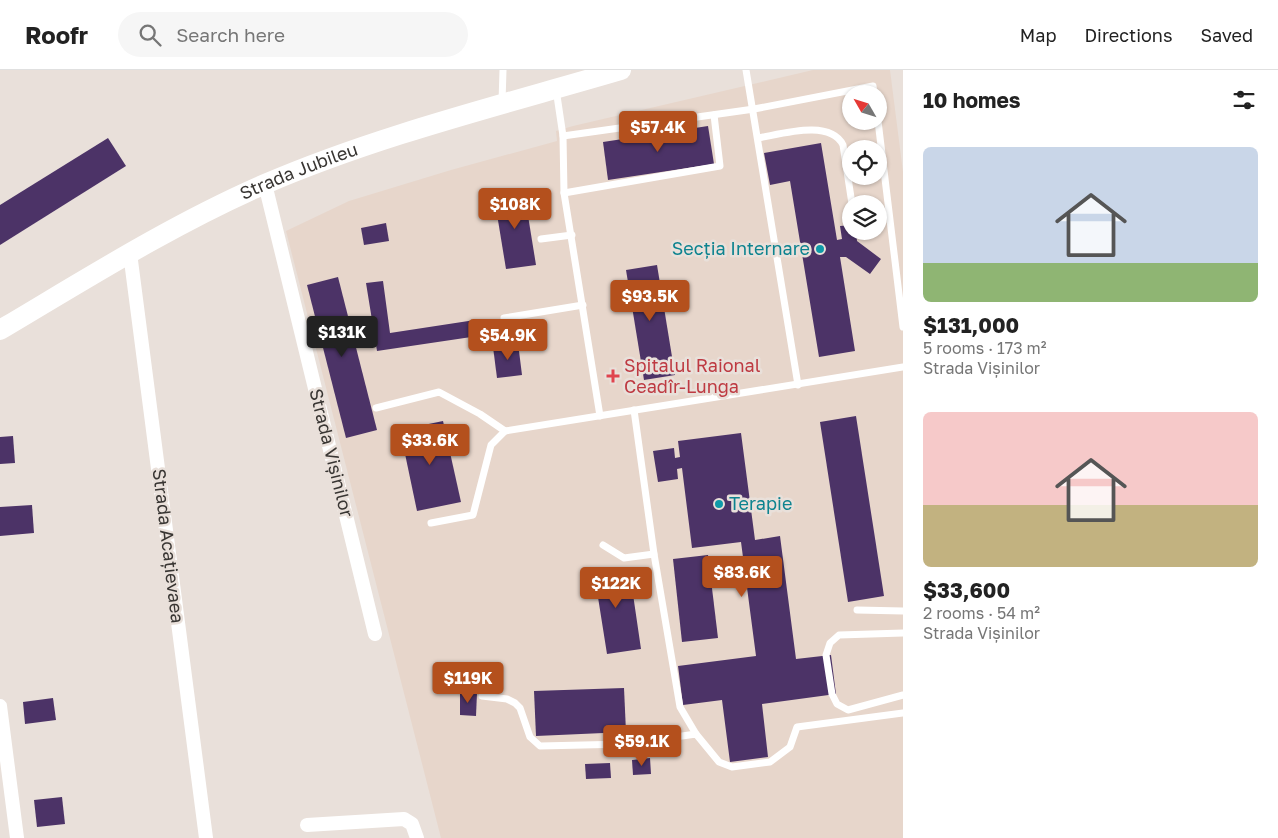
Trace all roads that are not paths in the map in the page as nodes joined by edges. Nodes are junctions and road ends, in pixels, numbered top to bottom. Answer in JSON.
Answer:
{"nodes":[{"id":1,"x":503,"y":70,"type":"edge"},
{"id":2,"x":621,"y":70,"type":"edge"},
{"id":3,"x":746,"y":70,"type":"edge"},
{"id":4,"x":556,"y":89,"type":"junction"},
{"id":5,"x":842,"y":92,"type":"edge"},
{"id":6,"x":502,"y":105,"type":"junction"},
{"id":7,"x":754,"y":109,"type":"junction"},
{"id":8,"x":714,"y":115,"type":"junction"},
{"id":9,"x":879,"y":130,"type":"edge"},
{"id":10,"x":562,"y":136,"type":"junction"},
{"id":11,"x":758,"y":138,"type":"junction"},
{"id":12,"x":265,"y":184,"type":"junction"},
{"id":13,"x":564,"y":193,"type":"junction"},
{"id":14,"x":850,"y":195,"type":"edge"},
{"id":15,"x":572,"y":234,"type":"junction"},
{"id":16,"x":541,"y":239,"type":"dead end"},
{"id":17,"x":130,"y":253,"type":"junction"},
{"id":18,"x":583,"y":304,"type":"junction"},
{"id":19,"x":504,"y":318,"type":"dead end"},
{"id":20,"x":903,"y":327,"type":"edge"},
{"id":21,"x":0,"y":330,"type":"edge"},
{"id":22,"x":903,"y":367,"type":"edge"},
{"id":23,"x":798,"y":386,"type":"junction"},
{"id":24,"x":376,"y":408,"type":"dead end"},
{"id":25,"x":634,"y":410,"type":"junction"},
{"id":26,"x":600,"y":416,"type":"junction"},
{"id":27,"x":505,"y":431,"type":"junction"},
{"id":28,"x":431,"y":523,"type":"dead end"},
{"id":29,"x":603,"y":546,"type":"dead end"},
{"id":30,"x":654,"y":554,"type":"junction"},
{"id":31,"x":857,"y":610,"type":"dead end"},
{"id":32,"x":903,"y":611,"type":"edge"},
{"id":33,"x":374,"y":634,"type":"dead end"},
{"id":34,"x":903,"y":634,"type":"edge"},
{"id":35,"x":903,"y":695,"type":"edge"},
{"id":36,"x":482,"y":696,"type":"dead end"},
{"id":37,"x":0,"y":706,"type":"edge"},
{"id":38,"x":903,"y":713,"type":"edge"},
{"id":39,"x":696,"y":734,"type":"junction"},
{"id":40,"x":307,"y":825,"type":"dead end"},
{"id":41,"x":17,"y":838,"type":"edge"},
{"id":42,"x":206,"y":838,"type":"edge"},
{"id":43,"x":417,"y":838,"type":"edge"}],
"edges":[{"from":1,"to":6,"type":"lane"},
{"from":2,"to":4,"type":"main road","name":"Strada Jubileu"},
{"from":3,"to":7,"type":"lane"},
{"from":4,"to":6,"type":"main road","name":"Strada Jubileu"},
{"from":4,"to":10,"type":"lane"},
{"from":5,"to":7,"type":"lane"},
{"from":6,"to":12,"type":"main road","name":"Strada Jubileu"},
{"from":7,"to":8,"type":"lane"},
{"from":7,"to":11,"type":"lane"},
{"from":8,"to":10,"type":"lane"},
{"from":8,"to":13,"type":"lane"},
{"from":9,"to":20,"type":"lane"},
{"from":10,"to":13,"type":"lane"},
{"from":11,"to":14,"type":"lane"},
{"from":11,"to":23,"type":"lane"},
{"from":12,"to":17,"type":"main road","name":"Strada Jubileu"},
{"from":12,"to":33,"type":"street","name":"Strada Vișinilor"},
{"from":13,"to":15,"type":"lane"},
{"from":15,"to":16,"type":"lane"},
{"from":15,"to":18,"type":"lane"},
{"from":17,"to":21,"type":"main road","name":"Strada Jubileu"},
{"from":17,"to":42,"type":"street","name":"Strada Acațievaea"},
{"from":18,"to":19,"type":"lane"},
{"from":18,"to":26,"type":"lane"},
{"from":22,"to":23,"type":"lane"},
{"from":23,"to":25,"type":"lane"},
{"from":24,"to":27,"type":"lane"},
{"from":25,"to":26,"type":"lane"},
{"from":25,"to":30,"type":"lane"},
{"from":26,"to":27,"type":"lane"},
{"from":27,"to":28,"type":"lane"},
{"from":29,"to":30,"type":"lane"},
{"from":30,"to":39,"type":"lane"},
{"from":31,"to":32,"type":"lane"},
{"from":34,"to":35,"type":"lane"},
{"from":36,"to":39,"type":"lane"},
{"from":37,"to":41,"type":"street"},
{"from":38,"to":39,"type":"lane"},
{"from":40,"to":43,"type":"street"}]}
